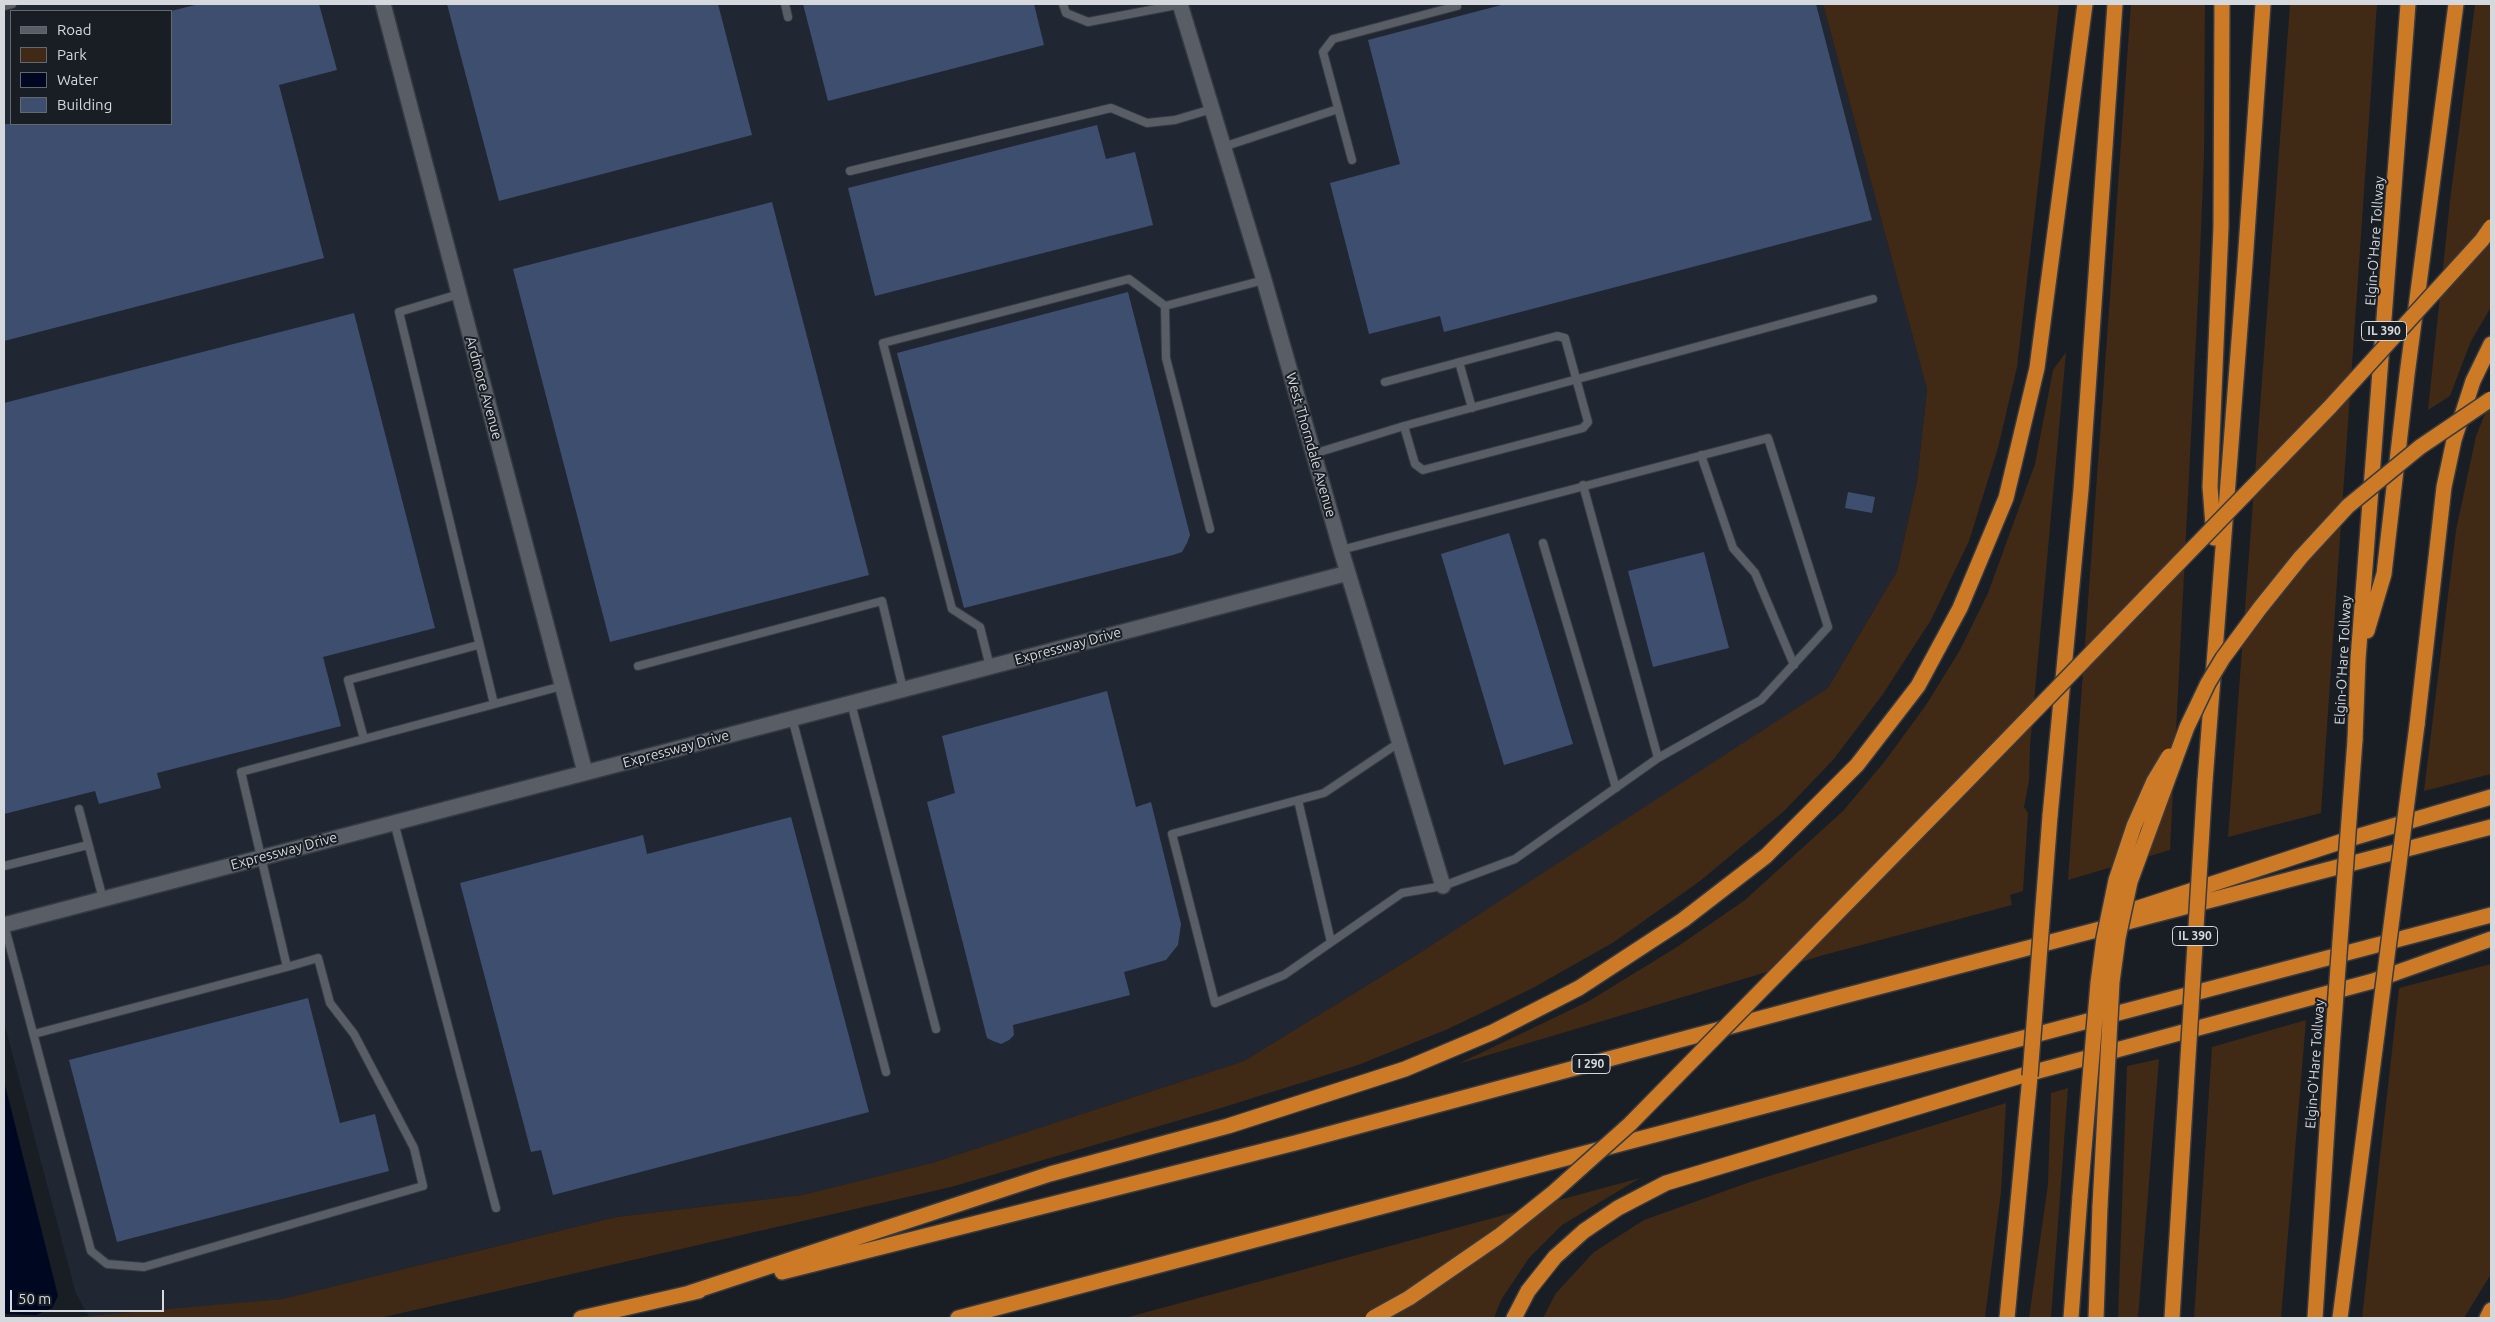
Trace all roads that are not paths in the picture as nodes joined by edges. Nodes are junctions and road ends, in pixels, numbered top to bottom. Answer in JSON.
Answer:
{"nodes":[{"id":1,"x":12,"y":4,"type":"edge"},
{"id":2,"x":383,"y":4,"type":"edge"},
{"id":3,"x":785,"y":4,"type":"edge"},
{"id":4,"x":1063,"y":4,"type":"edge"},
{"id":5,"x":1181,"y":4,"type":"edge"},
{"id":6,"x":2085,"y":4,"type":"edge"},
{"id":7,"x":2115,"y":4,"type":"edge"},
{"id":8,"x":2222,"y":4,"type":"edge"},
{"id":9,"x":2263,"y":4,"type":"edge"},
{"id":10,"x":2408,"y":4,"type":"edge"},
{"id":11,"x":2456,"y":4,"type":"edge"},
{"id":12,"x":4,"y":6,"type":"edge"},
{"id":13,"x":1457,"y":6,"type":"dead end"},
{"id":14,"x":788,"y":17,"type":"dead end"},
{"id":15,"x":1212,"y":109,"type":"junction"},
{"id":16,"x":1338,"y":109,"type":"junction"},
{"id":17,"x":1223,"y":147,"type":"junction"},
{"id":18,"x":1352,"y":160,"type":"dead end"},
{"id":19,"x":850,"y":172,"type":"dead end"},
{"id":20,"x":2491,"y":227,"type":"edge"},
{"id":21,"x":1264,"y":280,"type":"junction"},
{"id":22,"x":460,"y":294,"type":"junction"},
{"id":23,"x":1873,"y":299,"type":"dead end"},
{"id":24,"x":1165,"y":306,"type":"junction"},
{"id":25,"x":2491,"y":344,"type":"edge"},
{"id":26,"x":1459,"y":362,"type":"junction"},
{"id":27,"x":1576,"y":380,"type":"junction"},
{"id":28,"x":1385,"y":382,"type":"dead end"},
{"id":29,"x":2491,"y":399,"type":"edge"},
{"id":30,"x":1472,"y":408,"type":"junction"},
{"id":31,"x":1404,"y":426,"type":"junction"},
{"id":32,"x":1313,"y":454,"type":"junction"},
{"id":33,"x":1701,"y":455,"type":"junction"},
{"id":34,"x":1583,"y":485,"type":"junction"},
{"id":35,"x":1210,"y":529,"type":"dead end"},
{"id":36,"x":1543,"y":543,"type":"dead end"},
{"id":37,"x":1341,"y":550,"type":"junction"},
{"id":38,"x":1348,"y":573,"type":"junction"},
{"id":39,"x":2219,"y":587,"type":"junction"},
{"id":40,"x":478,"y":645,"type":"junction"},
{"id":41,"x":2358,"y":659,"type":"junction"},
{"id":42,"x":1794,"y":665,"type":"junction"},
{"id":43,"x":638,"y":666,"type":"dead end"},
{"id":44,"x":990,"y":666,"type":"junction"},
{"id":45,"x":562,"y":686,"type":"junction"},
{"id":46,"x":903,"y":689,"type":"junction"},
{"id":47,"x":851,"y":703,"type":"junction"},
{"id":48,"x":494,"y":704,"type":"junction"},
{"id":49,"x":792,"y":718,"type":"junction"},
{"id":50,"x":2187,"y":727,"type":"junction"},
{"id":51,"x":364,"y":739,"type":"junction"},
{"id":52,"x":1400,"y":742,"type":"junction"},
{"id":53,"x":1658,"y":758,"type":"junction"},
{"id":54,"x":585,"y":772,"type":"junction"},
{"id":55,"x":1616,"y":788,"type":"junction"},
{"id":56,"x":2491,"y":797,"type":"edge"},
{"id":57,"x":1298,"y":800,"type":"junction"},
{"id":58,"x":79,"y":809,"type":"dead end"},
{"id":59,"x":394,"y":822,"type":"junction"},
{"id":60,"x":2491,"y":827,"type":"edge"},
{"id":61,"x":88,"y":845,"type":"junction"},
{"id":62,"x":262,"y":857,"type":"junction"},
{"id":63,"x":4,"y":866,"type":"edge"},
{"id":64,"x":1443,"y":886,"type":"junction"},
{"id":65,"x":103,"y":899,"type":"junction"},
{"id":66,"x":2491,"y":915,"type":"edge"},
{"id":67,"x":4,"y":924,"type":"edge"},
{"id":68,"x":2491,"y":939,"type":"edge"},
{"id":69,"x":1331,"y":942,"type":"junction"},
{"id":70,"x":287,"y":967,"type":"junction"},
{"id":71,"x":1919,"y":976,"type":"junction"},
{"id":72,"x":936,"y":1029,"type":"dead end"},
{"id":73,"x":34,"y":1034,"type":"junction"},
{"id":74,"x":886,"y":1072,"type":"dead end"},
{"id":75,"x":496,"y":1208,"type":"dead end"},
{"id":76,"x":689,"y":1293,"type":"junction"},
{"id":77,"x":2491,"y":1310,"type":"edge"},
{"id":78,"x":581,"y":1318,"type":"edge"},
{"id":79,"x":958,"y":1318,"type":"edge"},
{"id":80,"x":1373,"y":1318,"type":"edge"},
{"id":81,"x":1514,"y":1318,"type":"edge"},
{"id":82,"x":2007,"y":1318,"type":"edge"},
{"id":83,"x":2071,"y":1318,"type":"edge"},
{"id":84,"x":2096,"y":1318,"type":"edge"},
{"id":85,"x":2172,"y":1318,"type":"edge"},
{"id":86,"x":2315,"y":1318,"type":"edge"},
{"id":87,"x":2340,"y":1318,"type":"edge"},
{"id":88,"x":2487,"y":1318,"type":"edge"}],
"edges":[{"from":1,"to":12,"type":"lane"},
{"from":2,"to":22,"type":"street","name":"Ardmore Avenue"},
{"from":3,"to":14,"type":"lane"},
{"from":4,"to":5,"type":"lane"},
{"from":5,"to":15,"type":"street","name":"West Thorndale Avenue"},
{"from":6,"to":76,"type":"highway"},
{"from":7,"to":82,"type":"highway","bridge":true},
{"from":8,"to":39,"type":"highway"},
{"from":9,"to":39,"type":"highway","number":"IL 390"},
{"from":10,"to":41,"type":"highway","name":"Elgin-O'Hare Tollway","number":"IL 390"},
{"from":11,"to":41,"type":"highway"},
{"from":13,"to":16,"type":"lane"},
{"from":15,"to":17,"type":"street","name":"West Thorndale Avenue"},
{"from":15,"to":19,"type":"lane"},
{"from":16,"to":17,"type":"lane"},
{"from":16,"to":18,"type":"lane"},
{"from":17,"to":21,"type":"street","name":"West Thorndale Avenue"},
{"from":20,"to":80,"type":"highway","bridge":true},
{"from":21,"to":24,"type":"lane"},
{"from":21,"to":32,"type":"street","name":"West Thorndale Avenue"},
{"from":22,"to":40,"type":"lane"},
{"from":22,"to":45,"type":"street","name":"Ardmore Avenue"},
{"from":23,"to":27,"type":"lane"},
{"from":24,"to":35,"type":"lane"},
{"from":24,"to":44,"type":"lane"},
{"from":25,"to":87,"type":"highway","bridge":true},
{"from":26,"to":27,"type":"lane"},
{"from":26,"to":28,"type":"lane"},
{"from":26,"to":30,"type":"lane"},
{"from":27,"to":30,"type":"lane"},
{"from":27,"to":31,"type":"lane"},
{"from":29,"to":50,"type":"highway","bridge":true},
{"from":30,"to":31,"type":"lane"},
{"from":31,"to":32,"type":"lane"},
{"from":32,"to":37,"type":"street","name":"West Thorndale Avenue"},
{"from":33,"to":34,"type":"lane"},
{"from":33,"to":42,"type":"lane"},
{"from":33,"to":42,"type":"lane"},
{"from":34,"to":37,"type":"lane"},
{"from":34,"to":53,"type":"lane"},
{"from":36,"to":55,"type":"lane"},
{"from":37,"to":38,"type":"street","name":"West Thorndale Avenue"},
{"from":38,"to":44,"type":"street","name":"Expressway Drive"},
{"from":38,"to":52,"type":"street","name":"West Thorndale Avenue"},
{"from":39,"to":85,"type":"highway","number":"IL 390","bridge":true},
{"from":40,"to":48,"type":"lane"},
{"from":40,"to":51,"type":"lane"},
{"from":41,"to":86,"type":"highway","name":"Elgin-O'Hare Tollway","number":"IL 390","bridge":true},
{"from":42,"to":53,"type":"lane"},
{"from":43,"to":46,"type":"lane"},
{"from":44,"to":46,"type":"street","name":"Expressway Drive"},
{"from":45,"to":48,"type":"lane"},
{"from":45,"to":54,"type":"street","name":"Ardmore Avenue"},
{"from":46,"to":47,"type":"street","name":"Expressway Drive"},
{"from":47,"to":49,"type":"street","name":"Expressway Drive"},
{"from":47,"to":72,"type":"lane"},
{"from":48,"to":51,"type":"lane"},
{"from":49,"to":54,"type":"street","name":"Expressway Drive"},
{"from":49,"to":74,"type":"lane"},
{"from":50,"to":83,"type":"highway","bridge":true},
{"from":50,"to":84,"type":"highway","bridge":true},
{"from":51,"to":62,"type":"lane"},
{"from":52,"to":57,"type":"lane"},
{"from":52,"to":64,"type":"street","name":"West Thorndale Avenue"},
{"from":53,"to":55,"type":"lane"},
{"from":54,"to":59,"type":"street","name":"Expressway Drive"},
{"from":55,"to":64,"type":"lane"},
{"from":56,"to":71,"type":"highway"},
{"from":57,"to":69,"type":"lane"},
{"from":57,"to":69,"type":"lane"},
{"from":58,"to":61,"type":"lane"},
{"from":59,"to":62,"type":"street","name":"Expressway Drive"},
{"from":59,"to":75,"type":"lane"},
{"from":60,"to":71,"type":"highway","number":"I 290"},
{"from":61,"to":63,"type":"lane"},
{"from":61,"to":65,"type":"lane"},
{"from":62,"to":65,"type":"street","name":"Expressway Drive"},
{"from":62,"to":70,"type":"lane"},
{"from":64,"to":69,"type":"lane"},
{"from":65,"to":67,"type":"street","name":"Expressway Drive"},
{"from":66,"to":79,"type":"highway"},
{"from":67,"to":73,"type":"lane"},
{"from":68,"to":81,"type":"highway"},
{"from":70,"to":73,"type":"lane"},
{"from":70,"to":73,"type":"lane"},
{"from":71,"to":76,"type":"highway","number":"I 290"},
{"from":76,"to":78,"type":"highway","number":"I 290"},
{"from":77,"to":88,"type":"highway"}]}
